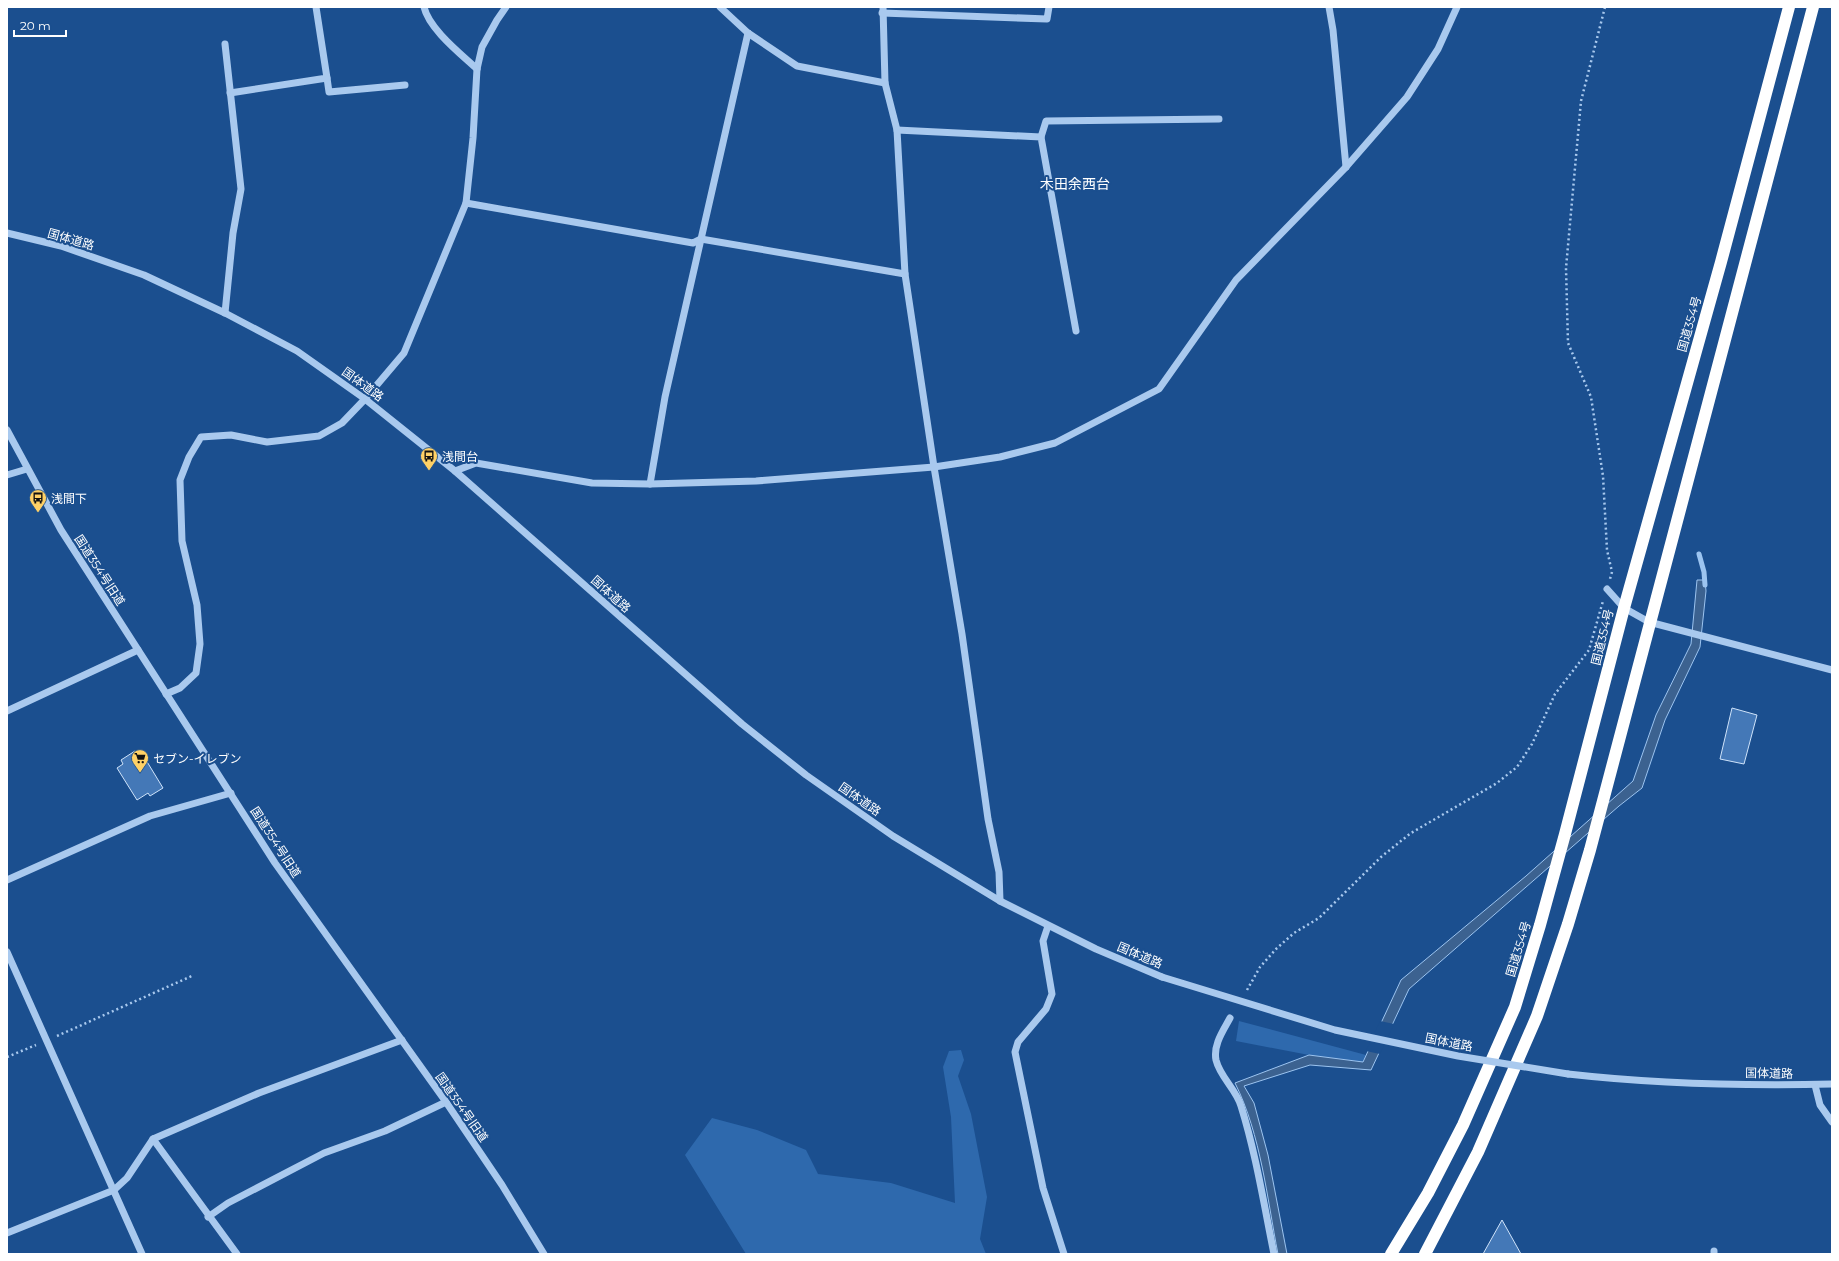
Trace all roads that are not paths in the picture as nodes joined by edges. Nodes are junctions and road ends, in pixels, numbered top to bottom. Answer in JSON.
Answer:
{"nodes":[{"id":1,"x":316,"y":7,"type":"edge"},
{"id":2,"x":424,"y":7,"type":"edge"},
{"id":3,"x":506,"y":7,"type":"edge"},
{"id":4,"x":720,"y":7,"type":"edge"},
{"id":5,"x":1049,"y":7,"type":"edge"},
{"id":6,"x":1329,"y":7,"type":"edge"},
{"id":7,"x":1457,"y":7,"type":"edge"},
{"id":8,"x":1789,"y":7,"type":"edge"},
{"id":9,"x":1813,"y":7,"type":"edge"},
{"id":10,"x":883,"y":10,"type":"edge"},
{"id":11,"x":748,"y":32,"type":"junction"},
{"id":12,"x":225,"y":44,"type":"dead end"},
{"id":13,"x":477,"y":70,"type":"junction"},
{"id":14,"x":327,"y":78,"type":"junction"},
{"id":15,"x":885,"y":83,"type":"junction"},
{"id":16,"x":405,"y":85,"type":"dead end"},
{"id":17,"x":230,"y":93,"type":"junction"},
{"id":18,"x":1219,"y":119,"type":"dead end"},
{"id":19,"x":897,"y":130,"type":"junction"},
{"id":20,"x":1042,"y":137,"type":"junction"},
{"id":21,"x":1346,"y":167,"type":"junction"},
{"id":22,"x":466,"y":203,"type":"junction"},
{"id":23,"x":7,"y":233,"type":"edge"},
{"id":24,"x":701,"y":240,"type":"junction"},
{"id":25,"x":905,"y":274,"type":"junction"},
{"id":26,"x":225,"y":313,"type":"junction"},
{"id":27,"x":1076,"y":331,"type":"dead end"},
{"id":28,"x":366,"y":399,"type":"junction"},
{"id":29,"x":7,"y":430,"type":"edge"},
{"id":30,"x":934,"y":467,"type":"junction"},
{"id":31,"x":27,"y":469,"type":"junction"},
{"id":32,"x":455,"y":471,"type":"junction"},
{"id":33,"x":7,"y":475,"type":"edge"},
{"id":34,"x":650,"y":484,"type":"junction"},
{"id":35,"x":1607,"y":589,"type":"road end"},
{"id":36,"x":1624,"y":608,"type":"junction"},
{"id":37,"x":1649,"y":622,"type":"junction"},
{"id":38,"x":138,"y":650,"type":"junction"},
{"id":39,"x":1832,"y":670,"type":"edge"},
{"id":40,"x":166,"y":694,"type":"junction"},
{"id":41,"x":7,"y":711,"type":"edge"},
{"id":42,"x":231,"y":793,"type":"junction"},
{"id":43,"x":7,"y":880,"type":"edge"},
{"id":44,"x":1000,"y":901,"type":"junction"},
{"id":45,"x":1048,"y":926,"type":"junction"},
{"id":46,"x":7,"y":952,"type":"edge"},
{"id":47,"x":1230,"y":1018,"type":"dead end"},
{"id":48,"x":402,"y":1040,"type":"junction"},
{"id":49,"x":1832,"y":1084,"type":"edge"},
{"id":50,"x":1815,"y":1085,"type":"junction"},
{"id":51,"x":446,"y":1102,"type":"junction"},
{"id":52,"x":1832,"y":1122,"type":"edge"},
{"id":53,"x":153,"y":1139,"type":"junction"},
{"id":54,"x":114,"y":1190,"type":"junction"},
{"id":55,"x":208,"y":1217,"type":"junction"},
{"id":56,"x":7,"y":1233,"type":"edge"},
{"id":57,"x":142,"y":1254,"type":"edge"},
{"id":58,"x":237,"y":1254,"type":"edge"},
{"id":59,"x":544,"y":1254,"type":"edge"},
{"id":60,"x":1064,"y":1254,"type":"edge"},
{"id":61,"x":1274,"y":1254,"type":"edge"},
{"id":62,"x":1391,"y":1254,"type":"edge"},
{"id":63,"x":1425,"y":1254,"type":"edge"}],
"edges":[{"from":1,"to":14,"type":"street"},
{"from":2,"to":13,"type":"street"},
{"from":3,"to":13,"type":"street"},
{"from":4,"to":11,"type":"street"},
{"from":5,"to":10,"type":"street"},
{"from":6,"to":21,"type":"street"},
{"from":7,"to":21,"type":"street"},
{"from":8,"to":36,"type":"highway","name":"国道354号"},
{"from":9,"to":37,"type":"highway"},
{"from":10,"to":15,"type":"street"},
{"from":11,"to":15,"type":"street"},
{"from":11,"to":24,"type":"street"},
{"from":12,"to":17,"type":"street"},
{"from":13,"to":22,"type":"street"},
{"from":14,"to":16,"type":"street"},
{"from":14,"to":17,"type":"street"},
{"from":15,"to":19,"type":"street"},
{"from":17,"to":26,"type":"street"},
{"from":18,"to":20,"type":"street"},
{"from":19,"to":20,"type":"street"},
{"from":19,"to":25,"type":"street"},
{"from":20,"to":27,"type":"street"},
{"from":21,"to":30,"type":"street"},
{"from":22,"to":24,"type":"street"},
{"from":22,"to":28,"type":"street"},
{"from":23,"to":26,"type":"street","name":"国体道路"},
{"from":24,"to":25,"type":"street"},
{"from":24,"to":34,"type":"street"},
{"from":25,"to":30,"type":"street"},
{"from":26,"to":28,"type":"street","name":"国体道路"},
{"from":28,"to":32,"type":"street","name":"国体道路"},
{"from":28,"to":40,"type":"street"},
{"from":29,"to":31,"type":"street","name":"国道354号旧道"},
{"from":30,"to":34,"type":"street"},
{"from":30,"to":44,"type":"street"},
{"from":31,"to":33,"type":"street"},
{"from":31,"to":38,"type":"street","name":"国道354号旧道"},
{"from":32,"to":34,"type":"street"},
{"from":32,"to":44,"type":"street","name":"国体道路"},
{"from":35,"to":36,"type":"street"},
{"from":36,"to":37,"type":"street"},
{"from":36,"to":62,"type":"highway","name":"国道354号"},
{"from":37,"to":39,"type":"street"},
{"from":37,"to":63,"type":"highway"},
{"from":38,"to":40,"type":"street","name":"国道354号旧道"},
{"from":38,"to":41,"type":"street"},
{"from":40,"to":42,"type":"street","name":"国道354号旧道"},
{"from":42,"to":43,"type":"street"},
{"from":42,"to":48,"type":"street","name":"国道354号旧道"},
{"from":44,"to":45,"type":"street","name":"国体道路"},
{"from":45,"to":50,"type":"street","name":"国体道路","bridge":true},
{"from":45,"to":60,"type":"street"},
{"from":46,"to":54,"type":"street"},
{"from":47,"to":61,"type":"street"},
{"from":48,"to":51,"type":"street","name":"国道354号旧道"},
{"from":48,"to":53,"type":"street"},
{"from":49,"to":50,"type":"street","name":"国体道路"},
{"from":50,"to":52,"type":"street"},
{"from":51,"to":55,"type":"street"},
{"from":51,"to":59,"type":"street","name":"国道354号旧道"},
{"from":53,"to":54,"type":"street"},
{"from":53,"to":55,"type":"street"},
{"from":54,"to":56,"type":"street"},
{"from":54,"to":57,"type":"street"},
{"from":55,"to":58,"type":"street"}]}
